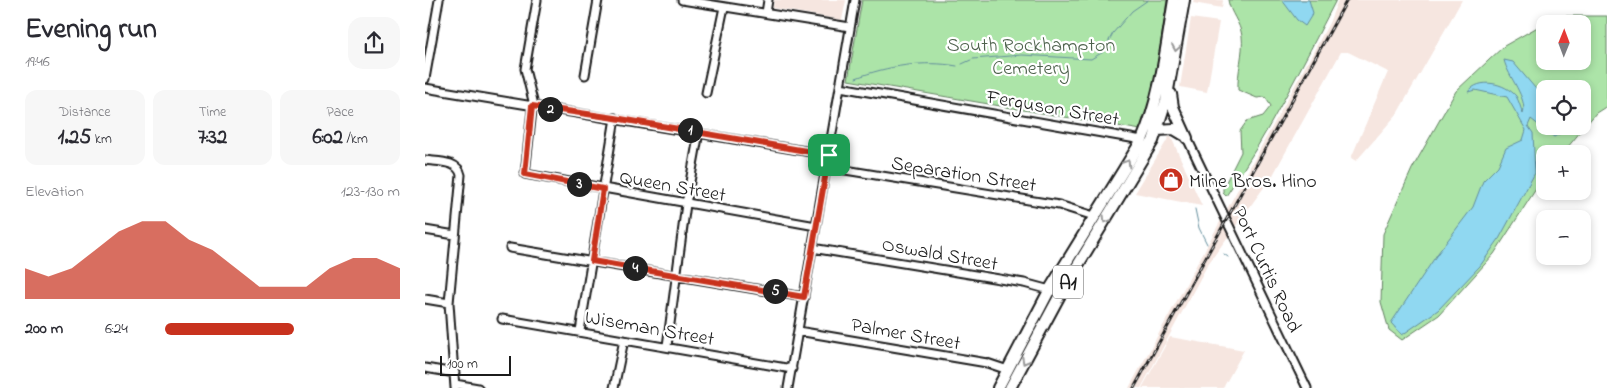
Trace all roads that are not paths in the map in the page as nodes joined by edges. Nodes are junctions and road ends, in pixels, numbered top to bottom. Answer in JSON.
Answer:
{"nodes":[{"id":1,"x":439,"y":0,"type":"edge"},
{"id":2,"x":537,"y":0,"type":"edge"},
{"id":3,"x":598,"y":0,"type":"edge"},
{"id":4,"x":682,"y":0,"type":"edge"},
{"id":5,"x":768,"y":0,"type":"edge"},
{"id":6,"x":855,"y":0,"type":"edge"},
{"id":7,"x":1174,"y":0,"type":"edge"},
{"id":8,"x":1184,"y":0,"type":"edge"},
{"id":9,"x":724,"y":7,"type":"junction"},
{"id":10,"x":766,"y":13,"type":"junction"},
{"id":11,"x":850,"y":27,"type":"junction"},
{"id":12,"x":585,"y":75,"type":"dead end"},
{"id":13,"x":1171,"y":76,"type":"junction"},
{"id":14,"x":425,"y":79,"type":"edge"},
{"id":15,"x":840,"y":87,"type":"junction"},
{"id":16,"x":425,"y":88,"type":"edge"},
{"id":17,"x":706,"y":93,"type":"dead end"},
{"id":18,"x":532,"y":106,"type":"junction"},
{"id":19,"x":615,"y":118,"type":"junction"},
{"id":20,"x":1158,"y":130,"type":"junction"},
{"id":21,"x":699,"y":132,"type":"junction"},
{"id":22,"x":1187,"y":138,"type":"junction"},
{"id":23,"x":1142,"y":140,"type":"junction"},
{"id":24,"x":829,"y":155,"type":"junction"},
{"id":25,"x":425,"y":160,"type":"edge"},
{"id":26,"x":827,"y":167,"type":"junction"},
{"id":27,"x":603,"y":189,"type":"junction"},
{"id":28,"x":686,"y":204,"type":"junction"},
{"id":29,"x":1094,"y":216,"type":"junction"},
{"id":30,"x":816,"y":226,"type":"junction"},
{"id":31,"x":425,"y":230,"type":"edge"},
{"id":32,"x":455,"y":235,"type":"junction"},
{"id":33,"x":510,"y":248,"type":"dead end"},
{"id":34,"x":812,"y":248,"type":"junction"},
{"id":35,"x":592,"y":261,"type":"junction"},
{"id":36,"x":676,"y":274,"type":"junction"},
{"id":37,"x":1050,"y":289,"type":"junction"},
{"id":38,"x":1061,"y":293,"type":"junction"},
{"id":39,"x":804,"y":297,"type":"junction"},
{"id":40,"x":425,"y":299,"type":"edge"},
{"id":41,"x":449,"y":303,"type":"junction"},
{"id":42,"x":502,"y":319,"type":"dead end"},
{"id":43,"x":580,"y":331,"type":"junction"},
{"id":44,"x":798,"y":331,"type":"junction"},
{"id":45,"x":624,"y":340,"type":"junction"},
{"id":46,"x":667,"y":346,"type":"junction"},
{"id":47,"x":425,"y":368,"type":"edge"},
{"id":48,"x":792,"y":369,"type":"junction"},
{"id":49,"x":1008,"y":370,"type":"junction"},
{"id":50,"x":455,"y":373,"type":"junction"},
{"id":51,"x":455,"y":386,"type":"edge"},
{"id":52,"x":479,"y":388,"type":"edge"},
{"id":53,"x":615,"y":388,"type":"edge"},
{"id":54,"x":788,"y":388,"type":"edge"},
{"id":55,"x":998,"y":388,"type":"edge"},
{"id":56,"x":1010,"y":388,"type":"edge"},
{"id":57,"x":1307,"y":388,"type":"edge"}],
"edges":[{"from":1,"to":14,"type":"street"},
{"from":2,"to":18,"type":"street"},
{"from":3,"to":12,"type":"street"},
{"from":4,"to":9,"type":"street"},
{"from":5,"to":10,"type":"street"},
{"from":6,"to":11,"type":"street"},
{"from":7,"to":23,"type":"highway","number":"A1"},
{"from":8,"to":13,"type":"highway","number":"A1","one_way":true},
{"from":9,"to":10,"type":"street"},
{"from":9,"to":17,"type":"street"},
{"from":10,"to":11,"type":"street"},
{"from":11,"to":15,"type":"street"},
{"from":13,"to":20,"type":"highway","number":"A1"},
{"from":13,"to":22,"type":"highway"},
{"from":15,"to":23,"type":"street","name":"Ferguson Street"},
{"from":15,"to":24,"type":"street"},
{"from":16,"to":18,"type":"street"},
{"from":18,"to":19,"type":"street"},
{"from":18,"to":27,"type":"street","name":"Queen Street"},
{"from":19,"to":21,"type":"street"},
{"from":19,"to":27,"type":"street"},
{"from":20,"to":22,"type":"highway"},
{"from":20,"to":38,"type":"highway","number":"A1","one_way":true},
{"from":21,"to":24,"type":"street"},
{"from":21,"to":28,"type":"street"},
{"from":22,"to":57,"type":"street","name":"Port Curtis Road"},
{"from":29,"to":23,"type":"highway","number":"A1","one_way":true},
{"from":24,"to":26,"type":"street"},
{"from":25,"to":32,"type":"street"},
{"from":26,"to":29,"type":"street","name":"Separation Street"},
{"from":26,"to":30,"type":"street"},
{"from":27,"to":28,"type":"street","name":"Queen Street"},
{"from":27,"to":35,"type":"street"},
{"from":28,"to":30,"type":"street","name":"Queen Street"},
{"from":28,"to":36,"type":"street"},
{"from":29,"to":37,"type":"highway","number":"A1"},
{"from":30,"to":34,"type":"street"},
{"from":31,"to":32,"type":"street"},
{"from":32,"to":41,"type":"street"},
{"from":33,"to":35,"type":"street"},
{"from":34,"to":37,"type":"street","name":"Oswald Street"},
{"from":34,"to":39,"type":"street"},
{"from":35,"to":36,"type":"street"},
{"from":35,"to":43,"type":"street"},
{"from":36,"to":39,"type":"street"},
{"from":36,"to":46,"type":"street"},
{"from":37,"to":38,"type":"street","name":"Oswald Street"},
{"from":37,"to":49,"type":"highway","number":"A1"},
{"from":38,"to":56,"type":"highway","number":"A1","one_way":true},
{"from":39,"to":44,"type":"street"},
{"from":40,"to":41,"type":"street"},
{"from":41,"to":50,"type":"street"},
{"from":42,"to":43,"type":"street","name":"Wiseman Street"},
{"from":43,"to":45,"type":"street","name":"Wiseman Street"},
{"from":44,"to":48,"type":"street"},
{"from":44,"to":49,"type":"street","name":"Palmer Street"},
{"from":45,"to":46,"type":"street","name":"Wiseman Street"},
{"from":45,"to":53,"type":"street"},
{"from":46,"to":48,"type":"street","name":"Wiseman Street"},
{"from":47,"to":50,"type":"street"},
{"from":48,"to":54,"type":"street"},
{"from":49,"to":55,"type":"highway","number":"A1"},
{"from":50,"to":51,"type":"street"},
{"from":51,"to":52,"type":"street"}]}
